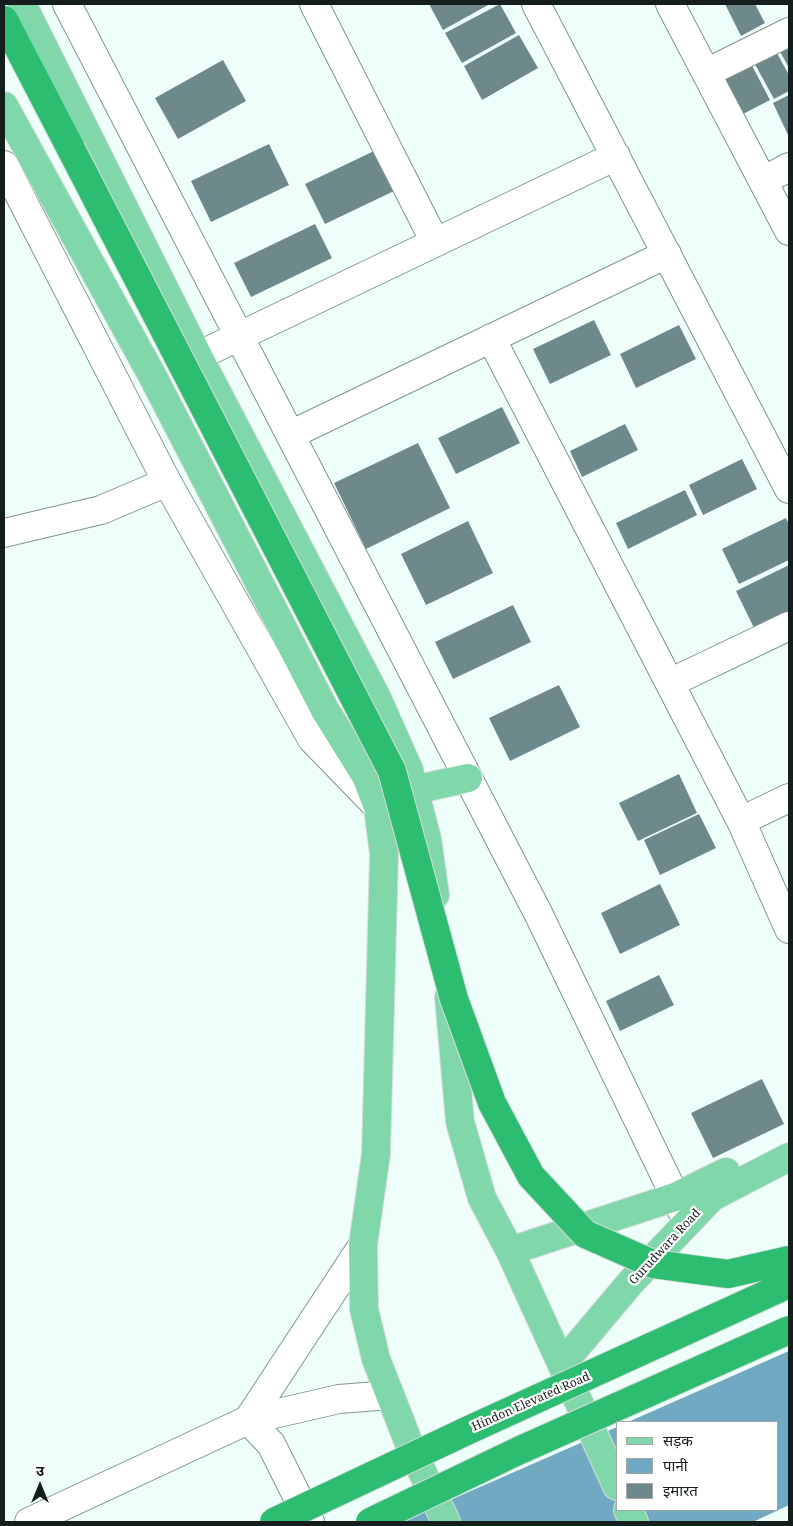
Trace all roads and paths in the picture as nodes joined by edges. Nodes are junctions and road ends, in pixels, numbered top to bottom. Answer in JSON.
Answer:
{"nodes":[{"id":1,"x":22,"y":4,"type":"edge"},
{"id":2,"x":67,"y":4,"type":"edge"},
{"id":3,"x":314,"y":4,"type":"edge"},
{"id":4,"x":536,"y":4,"type":"edge"},
{"id":5,"x":670,"y":4,"type":"edge"},
{"id":6,"x":4,"y":20,"type":"edge"},
{"id":7,"x":789,"y":32,"type":"edge"},
{"id":8,"x":706,"y":73,"type":"junction"},
{"id":9,"x":4,"y":106,"type":"edge"},
{"id":10,"x":616,"y":156,"type":"junction"},
{"id":11,"x":4,"y":165,"type":"edge"},
{"id":12,"x":789,"y":167,"type":"edge"},
{"id":13,"x":763,"y":181,"type":"junction"},
{"id":14,"x":789,"y":231,"type":"edge"},
{"id":15,"x":435,"y":242,"type":"junction"},
{"id":16,"x":667,"y":254,"type":"junction"},
{"id":17,"x":239,"y":336,"type":"junction"},
{"id":18,"x":491,"y":338,"type":"junction"},
{"id":19,"x":198,"y":356,"type":"junction"},
{"id":20,"x":290,"y":434,"type":"junction"},
{"id":21,"x":781,"y":453,"type":"edge"},
{"id":22,"x":167,"y":482,"type":"junction"},
{"id":23,"x":789,"y":489,"type":"edge"},
{"id":24,"x":4,"y":533,"type":"edge"},
{"id":25,"x":789,"y":626,"type":"edge"},
{"id":26,"x":670,"y":683,"type":"junction"},
{"id":27,"x":468,"y":778,"type":"junction"},
{"id":28,"x":414,"y":790,"type":"junction"},
{"id":29,"x":789,"y":798,"type":"edge"},
{"id":30,"x":378,"y":807,"type":"junction"},
{"id":31,"x":741,"y":822,"type":"junction"},
{"id":32,"x":427,"y":838,"type":"junction"},
{"id":33,"x":384,"y":854,"type":"junction"},
{"id":34,"x":789,"y":929,"type":"edge"},
{"id":35,"x":789,"y":1142,"type":"edge"},
{"id":36,"x":789,"y":1157,"type":"edge"},
{"id":37,"x":675,"y":1197,"type":"junction"},
{"id":38,"x":688,"y":1222,"type":"junction"},
{"id":39,"x":364,"y":1245,"type":"junction"},
{"id":40,"x":510,"y":1251,"type":"junction"},
{"id":41,"x":789,"y":1260,"type":"edge"},
{"id":42,"x":789,"y":1284,"type":"edge"},
{"id":43,"x":789,"y":1330,"type":"edge"},
{"id":44,"x":564,"y":1372,"type":"junction"},
{"id":45,"x":390,"y":1395,"type":"junction"},
{"id":46,"x":248,"y":1420,"type":"junction"},
{"id":47,"x":616,"y":1484,"type":"edge"},
{"id":48,"x":309,"y":1519,"type":"edge"},
{"id":49,"x":29,"y":1522,"type":"edge"},
{"id":50,"x":274,"y":1522,"type":"edge"},
{"id":51,"x":370,"y":1522,"type":"edge"},
{"id":52,"x":446,"y":1522,"type":"edge"}],
"edges":[{"from":1,"to":19,"type":"main road"},
{"from":2,"to":17,"type":"street"},
{"from":3,"to":15,"type":"street"},
{"from":4,"to":10,"type":"street"},
{"from":5,"to":8,"type":"street"},
{"from":6,"to":41,"type":"highway","bridge":true},
{"from":7,"to":8,"type":"street"},
{"from":8,"to":13,"type":"street"},
{"from":9,"to":30,"type":"main road"},
{"from":10,"to":15,"type":"street"},
{"from":10,"to":16,"type":"street"},
{"from":11,"to":22,"type":"street"},
{"from":12,"to":13,"type":"street"},
{"from":13,"to":14,"type":"street"},
{"from":15,"to":17,"type":"street"},
{"from":16,"to":18,"type":"street"},
{"from":16,"to":21,"type":"street"},
{"from":17,"to":19,"type":"street"},
{"from":17,"to":20,"type":"street"},
{"from":18,"to":20,"type":"street"},
{"from":18,"to":26,"type":"street"},
{"from":19,"to":28,"type":"main road"},
{"from":20,"to":27,"type":"street"},
{"from":21,"to":23,"type":"street"},
{"from":22,"to":24,"type":"street"},
{"from":22,"to":30,"type":"street"},
{"from":25,"to":26,"type":"street"},
{"from":26,"to":31,"type":"street"},
{"from":27,"to":28,"type":"main road"},
{"from":27,"to":37,"type":"street"},
{"from":28,"to":32,"type":"main road"},
{"from":29,"to":31,"type":"street"},
{"from":30,"to":33,"type":"main road"},
{"from":31,"to":34,"type":"street"},
{"from":32,"to":33,"type":"main road"},
{"from":32,"to":40,"type":"main road"},
{"from":33,"to":39,"type":"main road"},
{"from":35,"to":37,"type":"main road","name":"Gurudwara Road"},
{"from":36,"to":38,"type":"main road","name":"Gurudwara Road"},
{"from":37,"to":38,"type":"street"},
{"from":37,"to":40,"type":"main road","name":"Gurudwara Road"},
{"from":38,"to":44,"type":"main road","name":"Gurudwara Road"},
{"from":39,"to":45,"type":"main road"},
{"from":39,"to":46,"type":"street"},
{"from":40,"to":44,"type":"main road"},
{"from":42,"to":50,"type":"highway","name":"Hindon Elevated Road","bridge":true},
{"from":43,"to":51,"type":"highway","bridge":true},
{"from":44,"to":47,"type":"main road","bridge":true},
{"from":45,"to":46,"type":"street"},
{"from":45,"to":52,"type":"main road"},
{"from":46,"to":48,"type":"street"},
{"from":46,"to":49,"type":"street"}]}
